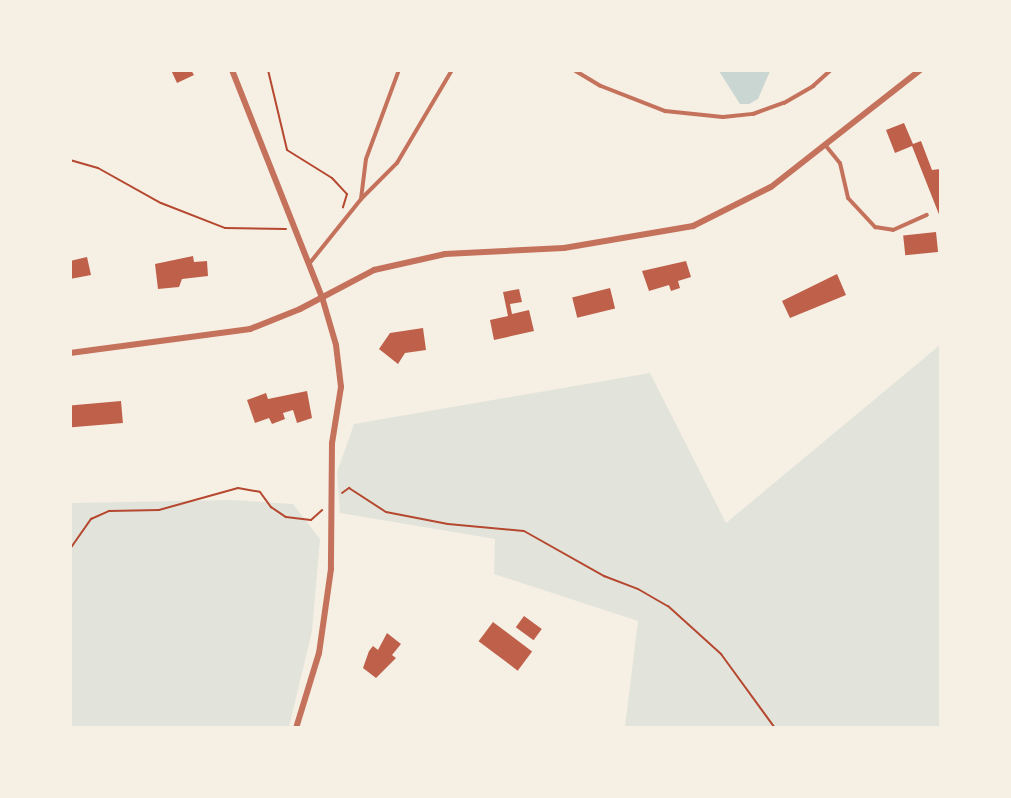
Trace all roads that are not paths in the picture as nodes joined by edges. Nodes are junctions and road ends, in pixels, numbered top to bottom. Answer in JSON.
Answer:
{"nodes":[{"id":1,"x":232,"y":70,"type":"edge"},
{"id":2,"x":399,"y":70,"type":"edge"},
{"id":3,"x":452,"y":70,"type":"edge"},
{"id":4,"x":574,"y":70,"type":"edge"},
{"id":5,"x":831,"y":70,"type":"edge"},
{"id":6,"x":920,"y":70,"type":"edge"},
{"id":7,"x":826,"y":146,"type":"junction"},
{"id":8,"x":361,"y":199,"type":"junction"},
{"id":9,"x":927,"y":215,"type":"dead end"},
{"id":10,"x":309,"y":265,"type":"junction"},
{"id":11,"x":322,"y":297,"type":"junction"},
{"id":12,"x":70,"y":353,"type":"edge"},
{"id":13,"x":296,"y":728,"type":"edge"}],
"edges":[{"from":1,"to":10,"type":"street"},
{"from":2,"to":8,"type":"lane"},
{"from":3,"to":8,"type":"lane"},
{"from":4,"to":5,"type":"lane"},
{"from":6,"to":7,"type":"street"},
{"from":7,"to":9,"type":"lane"},
{"from":7,"to":11,"type":"street"},
{"from":8,"to":10,"type":"lane"},
{"from":10,"to":11,"type":"street"},
{"from":11,"to":12,"type":"street"},
{"from":11,"to":13,"type":"street"}]}
